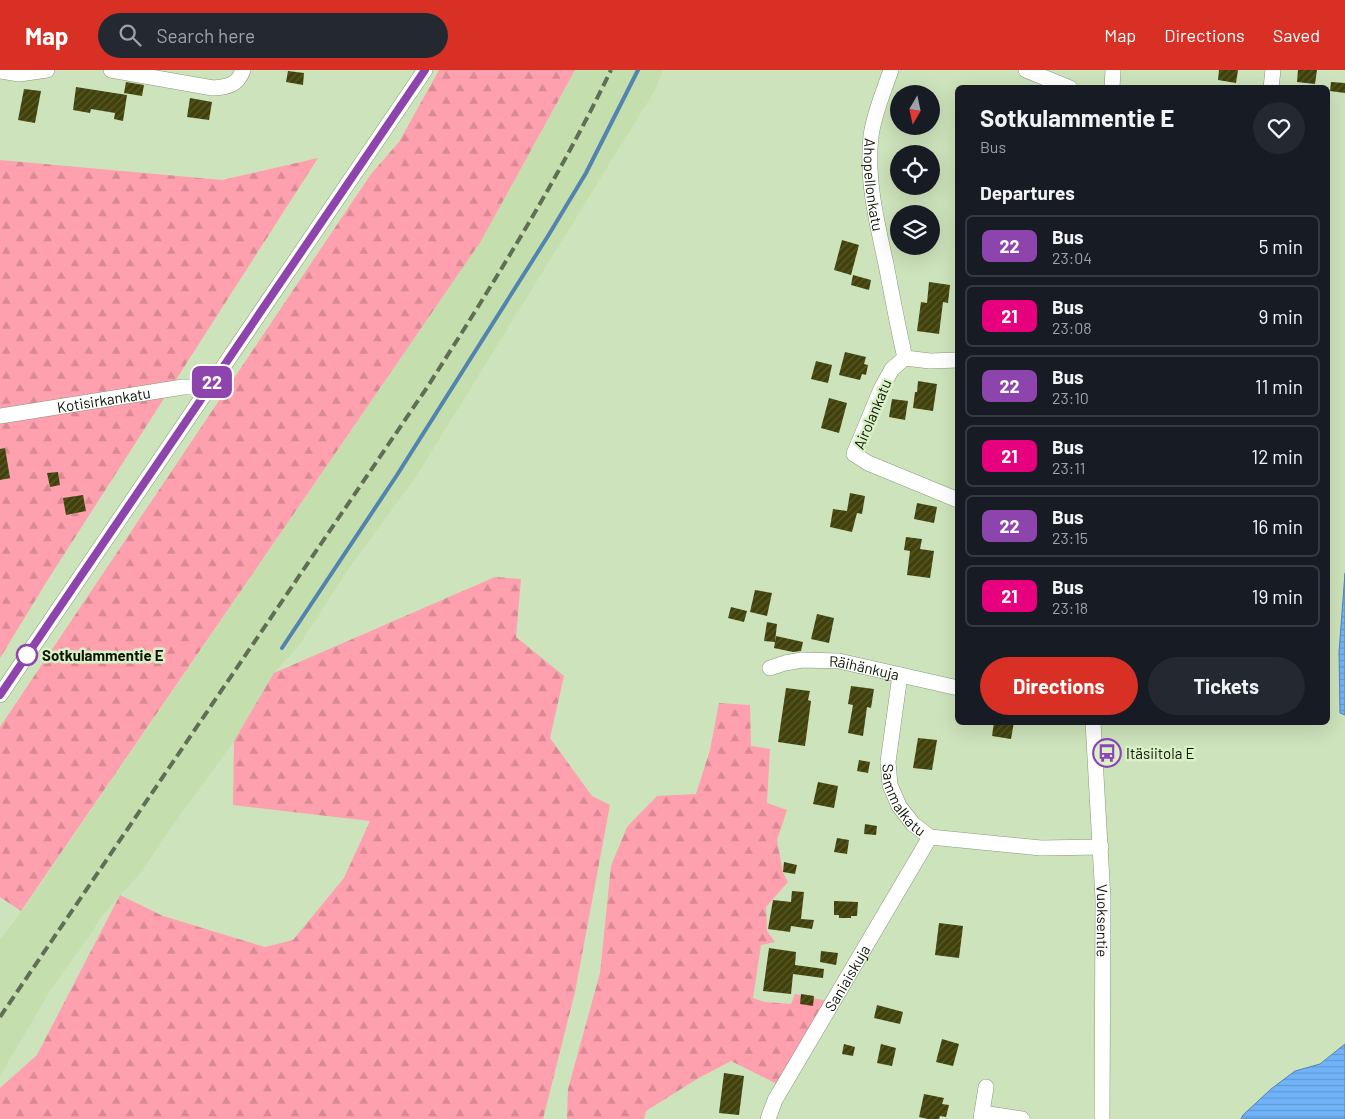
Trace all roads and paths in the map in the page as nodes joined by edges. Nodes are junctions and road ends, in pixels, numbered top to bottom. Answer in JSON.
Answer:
{"nodes":[{"id":1,"x":47,"y":70,"type":"edge"},
{"id":2,"x":111,"y":70,"type":"edge"},
{"id":3,"x":243,"y":70,"type":"edge"},
{"id":4,"x":425,"y":70,"type":"edge"},
{"id":5,"x":891,"y":70,"type":"edge"},
{"id":6,"x":1026,"y":70,"type":"edge"},
{"id":7,"x":1113,"y":70,"type":"edge"},
{"id":8,"x":1273,"y":70,"type":"edge"},
{"id":9,"x":0,"y":71,"type":"edge"},
{"id":10,"x":1063,"y":85,"type":"edge"},
{"id":11,"x":1112,"y":85,"type":"edge"},
{"id":12,"x":1271,"y":85,"type":"edge"},
{"id":13,"x":905,"y":358,"type":"junction"},
{"id":14,"x":955,"y":360,"type":"edge"},
{"id":15,"x":209,"y":387,"type":"junction"},
{"id":16,"x":0,"y":416,"type":"edge"},
{"id":17,"x":955,"y":499,"type":"edge"},
{"id":18,"x":770,"y":668,"type":"dead end"},
{"id":19,"x":900,"y":675,"type":"junction"},
{"id":20,"x":955,"y":687,"type":"edge"},
{"id":21,"x":0,"y":695,"type":"edge"},
{"id":22,"x":1093,"y":725,"type":"edge"},
{"id":23,"x":930,"y":837,"type":"junction"},
{"id":24,"x":1101,"y":846,"type":"junction"},
{"id":25,"x":986,"y":1088,"type":"dead end"},
{"id":26,"x":981,"y":1116,"type":"edge"},
{"id":27,"x":768,"y":1119,"type":"edge"},
{"id":28,"x":1022,"y":1119,"type":"edge"},
{"id":29,"x":1102,"y":1119,"type":"edge"}],
"edges":[{"from":1,"to":9,"type":"street"},
{"from":2,"to":3,"type":"street"},
{"from":4,"to":15,"type":"street"},
{"from":5,"to":13,"type":"street","name":"Ahopellonkatu"},
{"from":6,"to":10,"type":"street"},
{"from":7,"to":11,"type":"street"},
{"from":8,"to":12,"type":"street"},
{"from":13,"to":14,"type":"street"},
{"from":13,"to":17,"type":"street","name":"Airolankatu"},
{"from":15,"to":16,"type":"street","name":"Kotisirkankatu"},
{"from":15,"to":21,"type":"street"},
{"from":18,"to":19,"type":"street","name":"Räihänkuja"},
{"from":19,"to":20,"type":"street","name":"Räihänkuja"},
{"from":19,"to":23,"type":"street","name":"Sammalkatu"},
{"from":22,"to":24,"type":"street","name":"Vuoksentie"},
{"from":23,"to":24,"type":"street","name":"Sammalkatu"},
{"from":23,"to":27,"type":"street","name":"Saniaiskuja"},
{"from":24,"to":29,"type":"street","name":"Vuoksentie"},
{"from":25,"to":26,"type":"street"},
{"from":26,"to":28,"type":"street"}]}
